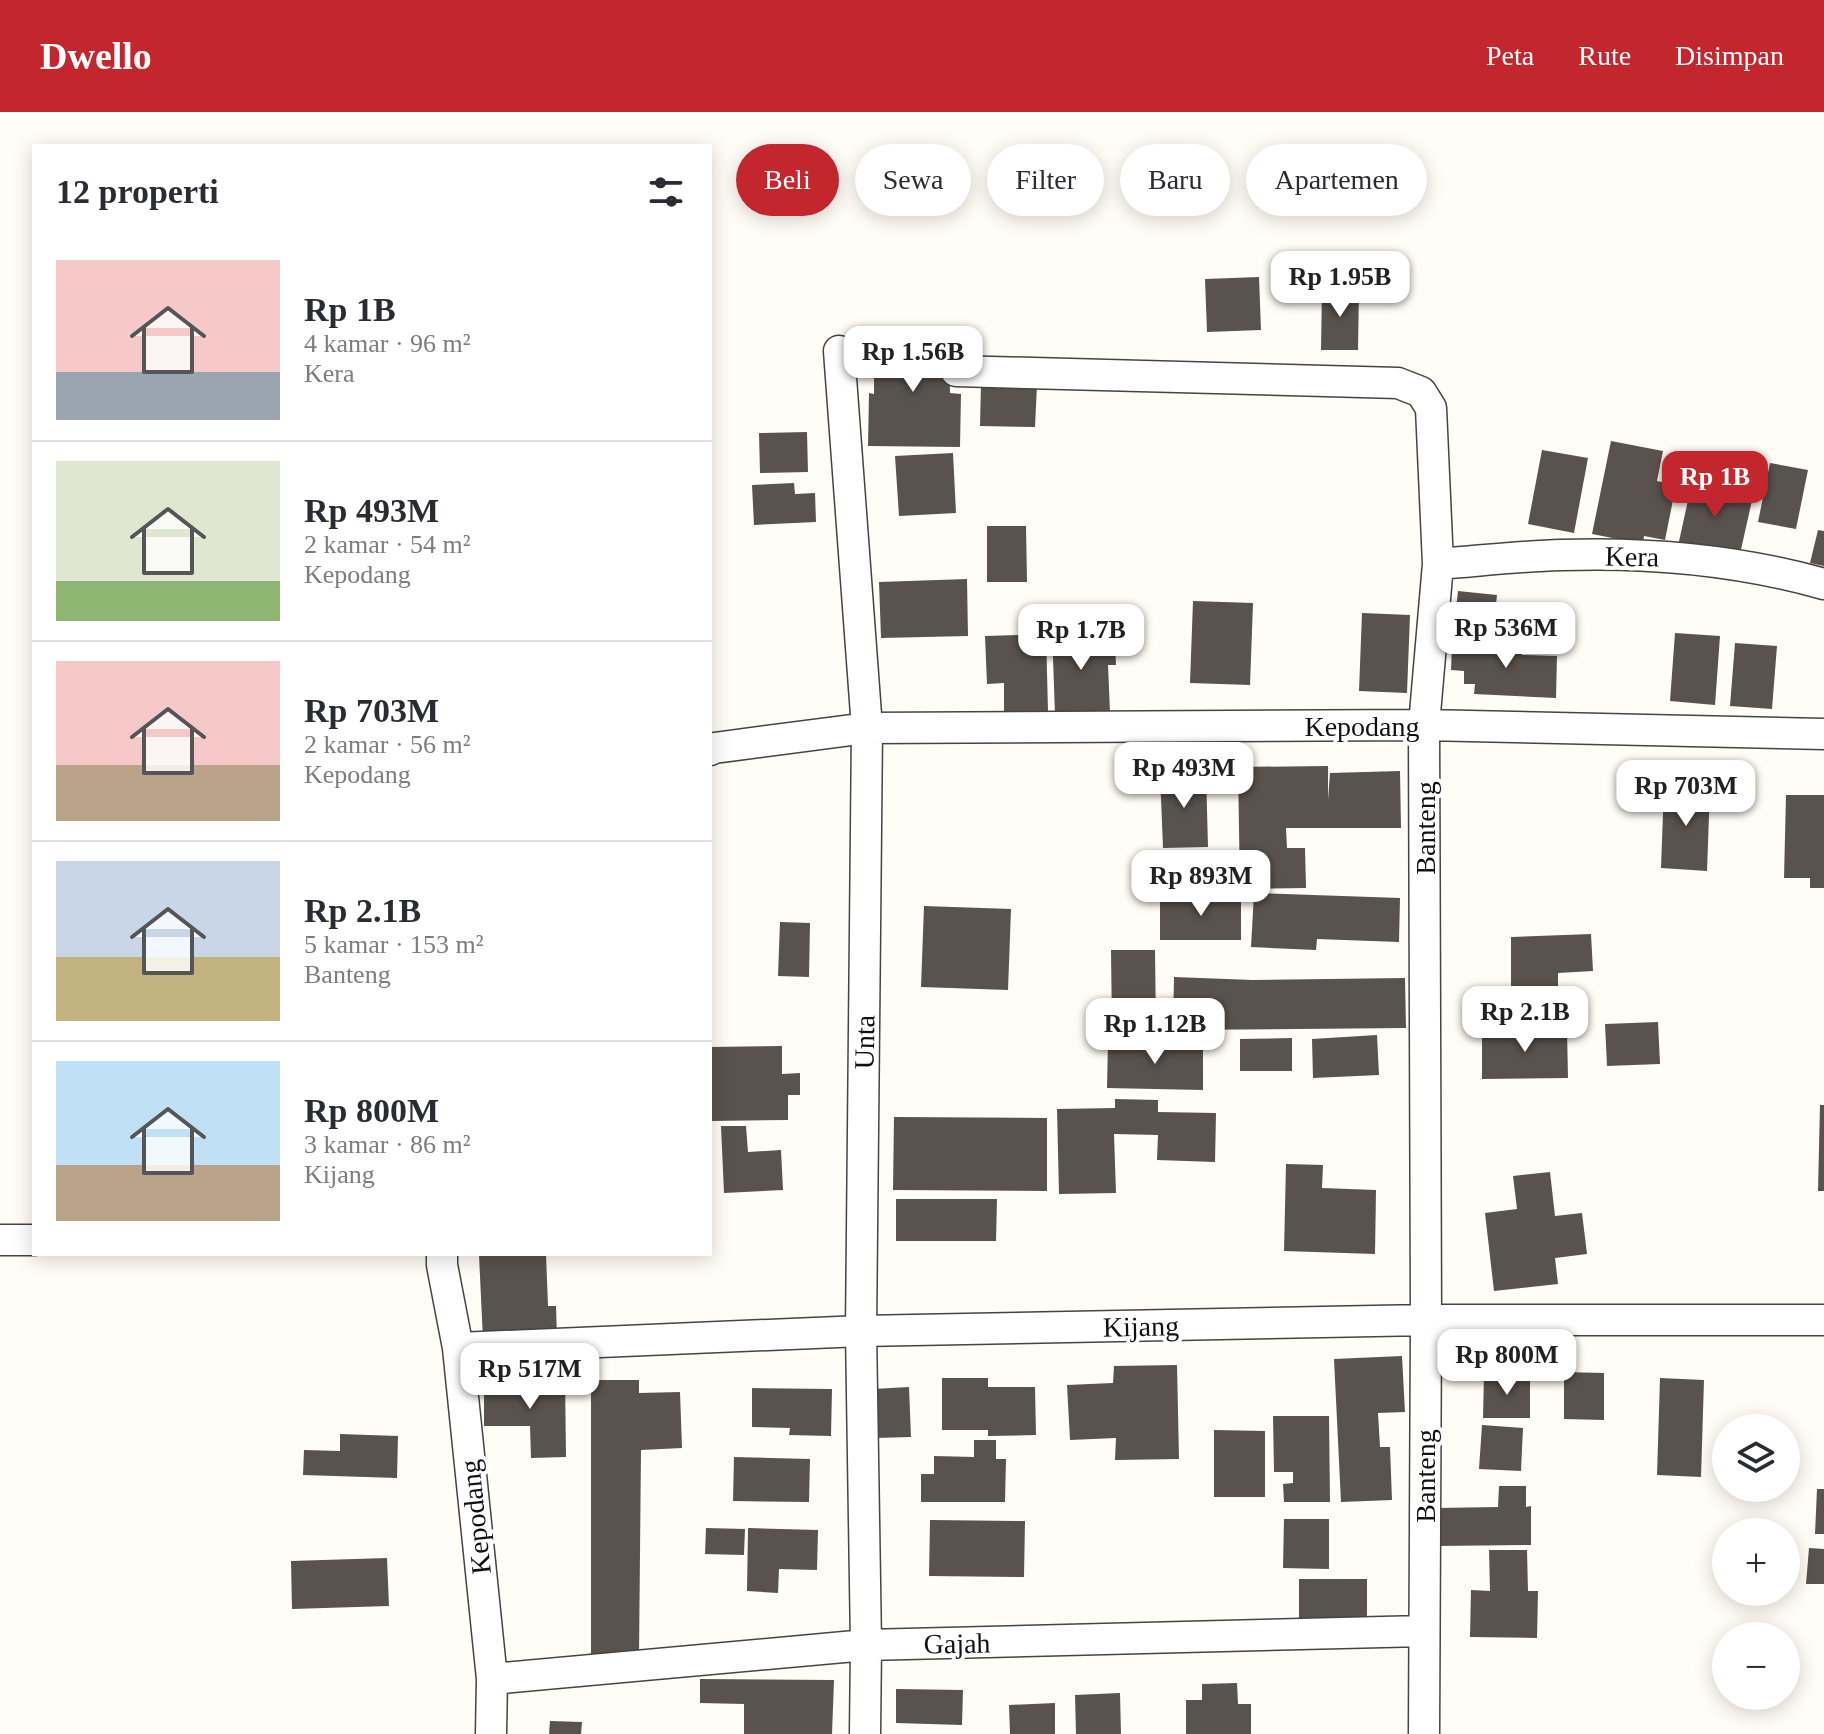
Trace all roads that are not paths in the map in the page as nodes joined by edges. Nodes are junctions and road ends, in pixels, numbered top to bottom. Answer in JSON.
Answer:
{"nodes":[{"id":1,"x":839,"y":351,"type":"dead end"},
{"id":2,"x":956,"y":371,"type":"dead end"},
{"id":3,"x":1438,"y":564,"type":"junction"},
{"id":4,"x":1824,"y":584,"type":"edge"},
{"id":5,"x":1424,"y":725,"type":"junction"},
{"id":6,"x":867,"y":728,"type":"junction"},
{"id":7,"x":1824,"y":734,"type":"edge"},
{"id":8,"x":712,"y":749,"type":"edge"},
{"id":9,"x":0,"y":1240,"type":"edge"},
{"id":10,"x":32,"y":1240,"type":"edge"},
{"id":11,"x":442,"y":1256,"type":"edge"},
{"id":12,"x":1426,"y":1320,"type":"junction"},
{"id":13,"x":1824,"y":1320,"type":"edge"},
{"id":14,"x":861,"y":1331,"type":"junction"},
{"id":15,"x":458,"y":1348,"type":"junction"},
{"id":16,"x":1424,"y":1631,"type":"junction"},
{"id":17,"x":866,"y":1645,"type":"junction"},
{"id":18,"x":492,"y":1679,"type":"junction"},
{"id":19,"x":491,"y":1734,"type":"edge"},
{"id":20,"x":865,"y":1734,"type":"edge"},
{"id":21,"x":1424,"y":1734,"type":"edge"}],
"edges":[{"from":1,"to":6,"type":"street","name":"Unta"},
{"from":2,"to":3,"type":"street","name":"Banteng"},
{"from":3,"to":4,"type":"street","name":"Kera"},
{"from":3,"to":5,"type":"street","name":"Banteng"},
{"from":5,"to":6,"type":"street","name":"Kepodang"},
{"from":5,"to":7,"type":"street","name":"Kepodang"},
{"from":5,"to":12,"type":"street","name":"Banteng"},
{"from":6,"to":8,"type":"street","name":"Kepodang"},
{"from":6,"to":14,"type":"street","name":"Unta"},
{"from":9,"to":10,"type":"street"},
{"from":11,"to":15,"type":"street","name":"Kepodang"},
{"from":12,"to":13,"type":"street","name":"Kijang"},
{"from":12,"to":14,"type":"street","name":"Kijang"},
{"from":12,"to":16,"type":"street","name":"Banteng"},
{"from":14,"to":15,"type":"street","name":"Kijang"},
{"from":14,"to":17,"type":"street","name":"Unta"},
{"from":15,"to":18,"type":"street","name":"Kepodang"},
{"from":16,"to":17,"type":"street","name":"Gajah"},
{"from":16,"to":21,"type":"street","name":"Banteng"},
{"from":17,"to":18,"type":"street","name":"Gajah"},
{"from":17,"to":20,"type":"street","name":"Unta"},
{"from":18,"to":19,"type":"street","name":"Kepodang"}]}
